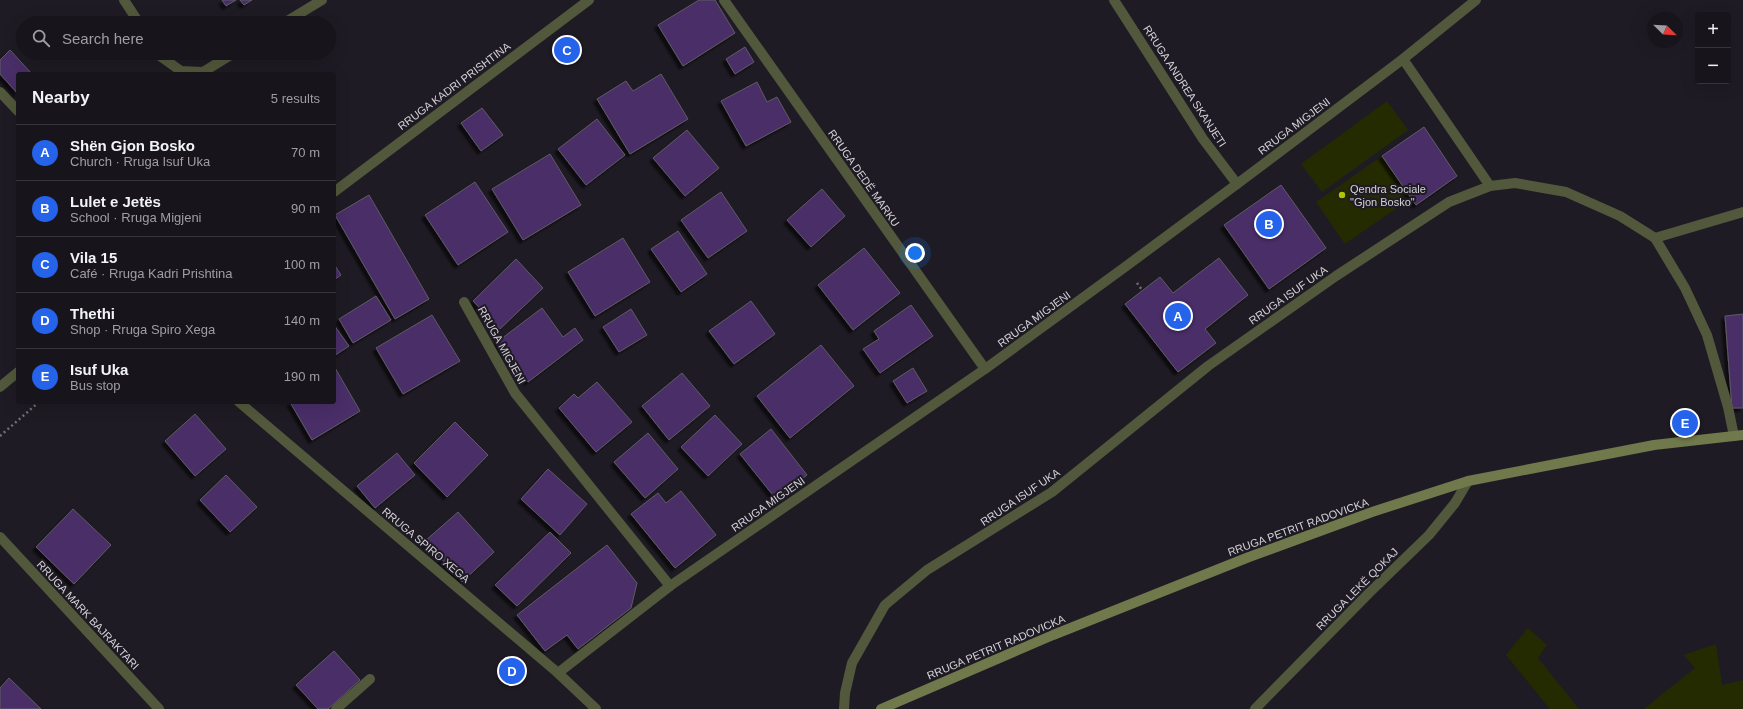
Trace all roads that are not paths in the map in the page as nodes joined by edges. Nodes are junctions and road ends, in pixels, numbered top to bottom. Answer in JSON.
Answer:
{"nodes":[{"id":1,"x":124,"y":0,"type":"edge"},
{"id":2,"x":322,"y":0,"type":"edge"},
{"id":3,"x":589,"y":0,"type":"edge"},
{"id":4,"x":724,"y":0,"type":"edge"},
{"id":5,"x":1114,"y":0,"type":"edge"},
{"id":6,"x":1476,"y":0,"type":"edge"},
{"id":7,"x":134,"y":16,"type":"edge"},
{"id":8,"x":296,"y":16,"type":"edge"},
{"id":9,"x":1403,"y":59,"type":"junction"},
{"id":10,"x":166,"y":60,"type":"edge"},
{"id":11,"x":223,"y":60,"type":"edge"},
{"id":12,"x":203,"y":72,"type":"edge"},
{"id":13,"x":203,"y":72,"type":"edge"},
{"id":14,"x":0,"y":92,"type":"edge"},
{"id":15,"x":16,"y":108,"type":"edge"},
{"id":16,"x":1237,"y":184,"type":"junction"},
{"id":17,"x":1490,"y":186,"type":"junction"},
{"id":18,"x":336,"y":190,"type":"edge"},
{"id":19,"x":1743,"y":212,"type":"edge"},
{"id":20,"x":1655,"y":238,"type":"junction"},
{"id":21,"x":464,"y":302,"type":"dead end"},
{"id":22,"x":985,"y":369,"type":"junction"},
{"id":23,"x":16,"y":374,"type":"edge"},
{"id":24,"x":0,"y":387,"type":"edge"},
{"id":25,"x":241,"y":404,"type":"edge"},
{"id":26,"x":1739,"y":436,"type":"edge"},
{"id":27,"x":1468,"y":481,"type":"junction"},
{"id":28,"x":0,"y":537,"type":"edge"},
{"id":29,"x":670,"y":586,"type":"junction"},
{"id":30,"x":558,"y":673,"type":"junction"},
{"id":31,"x":370,"y":679,"type":"dead end"},
{"id":32,"x":159,"y":709,"type":"edge"},
{"id":33,"x":336,"y":709,"type":"edge"},
{"id":34,"x":596,"y":709,"type":"edge"},
{"id":35,"x":844,"y":709,"type":"edge"},
{"id":36,"x":881,"y":709,"type":"edge"},
{"id":37,"x":1255,"y":709,"type":"edge"}],
"edges":[{"from":1,"to":7,"type":"street"},
{"from":2,"to":8,"type":"street"},
{"from":3,"to":18,"type":"street","name":"RRUGA KADRI PRISHTINA"},
{"from":4,"to":22,"type":"street","name":"RRUGA DEDË MARKU"},
{"from":5,"to":16,"type":"street","name":"RRUGA ANDREA SKANJETI"},
{"from":6,"to":9,"type":"street","name":"RRUGA MIGJENI"},
{"from":9,"to":16,"type":"street","name":"RRUGA MIGJENI"},
{"from":9,"to":17,"type":"street"},
{"from":10,"to":13,"type":"street"},
{"from":11,"to":12,"type":"street"},
{"from":14,"to":15,"type":"street"},
{"from":16,"to":22,"type":"street","name":"RRUGA MIGJENI"},
{"from":17,"to":20,"type":"street","name":"RRUGA ISUF UKA"},
{"from":17,"to":35,"type":"street","name":"RRUGA ISUF UKA"},
{"from":19,"to":20,"type":"street"},
{"from":20,"to":26,"type":"street","name":"RRUGA ISUF UKA"},
{"from":21,"to":29,"type":"street","name":"RRUGA MIGJENI"},
{"from":22,"to":29,"type":"street","name":"RRUGA MIGJENI"},
{"from":23,"to":24,"type":"street"},
{"from":25,"to":30,"type":"street","name":"RRUGA SPIRO XEGA"},
{"from":26,"to":27,"type":"main road","name":"RRUGA PETRIT RADOVICKA"},
{"from":27,"to":36,"type":"main road","name":"RRUGA PETRIT RADOVICKA"},
{"from":27,"to":37,"type":"street","name":"RRUGA LEKË QOKAJ"},
{"from":28,"to":32,"type":"street","name":"RRUGA MARK BAJRAKTARI"},
{"from":29,"to":30,"type":"street","name":"RRUGA MIGJENI"},
{"from":30,"to":34,"type":"street","name":"RRUGA SPIRO XEGA"},
{"from":31,"to":33,"type":"street"}]}
